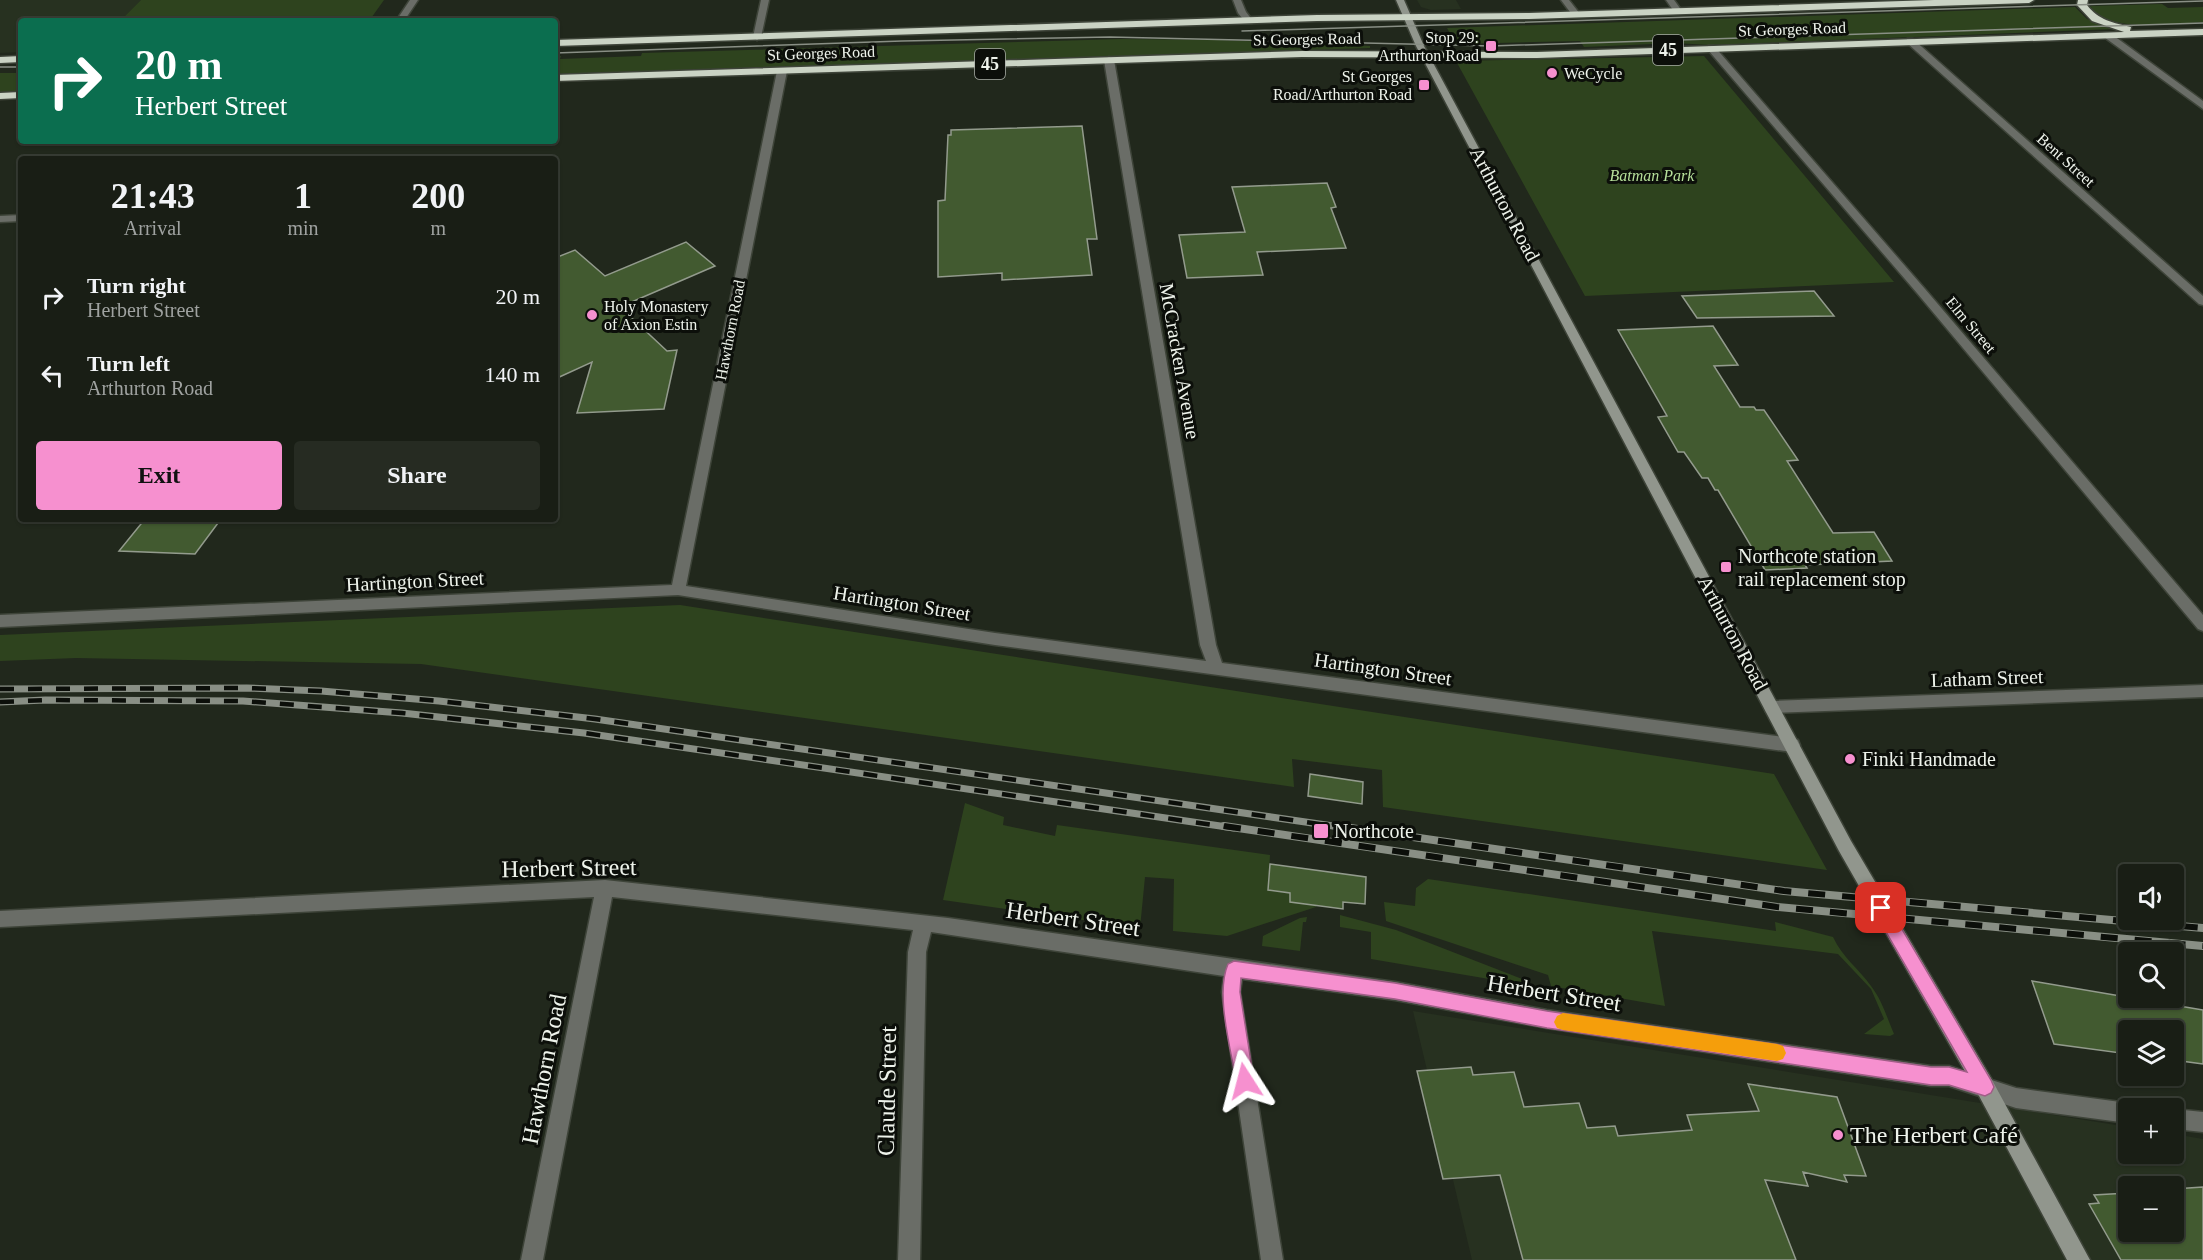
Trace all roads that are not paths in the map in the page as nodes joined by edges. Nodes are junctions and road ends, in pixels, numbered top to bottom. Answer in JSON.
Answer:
{"nodes":[{"id":1,"x":414,"y":0,"type":"edge"},
{"id":2,"x":765,"y":0,"type":"edge"},
{"id":3,"x":1237,"y":0,"type":"edge"},
{"id":4,"x":1400,"y":0,"type":"edge"},
{"id":5,"x":1565,"y":0,"type":"edge"},
{"id":6,"x":1670,"y":0,"type":"edge"},
{"id":7,"x":2029,"y":0,"type":"edge"},
{"id":8,"x":2083,"y":0,"type":"edge"},
{"id":9,"x":1876,"y":2,"type":"edge"},
{"id":10,"x":1678,"y":11,"type":"junction"},
{"id":11,"x":1576,"y":14,"type":"junction"},
{"id":12,"x":1407,"y":17,"type":"junction"},
{"id":13,"x":402,"y":18,"type":"edge"},
{"id":14,"x":1249,"y":21,"type":"junction"},
{"id":15,"x":2203,"y":32,"type":"edge"},
{"id":16,"x":2149,"y":33,"type":"junction"},
{"id":17,"x":2107,"y":35,"type":"junction"},
{"id":18,"x":757,"y":37,"type":"junction"},
{"id":19,"x":1910,"y":41,"type":"junction"},
{"id":20,"x":558,"y":43,"type":"edge"},
{"id":21,"x":1711,"y":48,"type":"junction"},
{"id":22,"x":1426,"y":55,"type":"junction"},
{"id":23,"x":18,"y":59,"type":"edge"},
{"id":24,"x":0,"y":60,"type":"edge"},
{"id":25,"x":1109,"y":60,"type":"junction"},
{"id":26,"x":782,"y":70,"type":"junction"},
{"id":27,"x":558,"y":78,"type":"edge"},
{"id":28,"x":18,"y":95,"type":"edge"},
{"id":29,"x":0,"y":96,"type":"edge"},
{"id":30,"x":2203,"y":106,"type":"edge"},
{"id":31,"x":18,"y":218,"type":"edge"},
{"id":32,"x":0,"y":219,"type":"edge"},
{"id":33,"x":2203,"y":302,"type":"edge"},
{"id":34,"x":678,"y":590,"type":"junction"},
{"id":35,"x":0,"y":621,"type":"edge"},
{"id":36,"x":2203,"y":625,"type":"edge"},
{"id":37,"x":1216,"y":668,"type":"junction"},
{"id":38,"x":2203,"y":691,"type":"edge"},
{"id":39,"x":1772,"y":707,"type":"junction"},
{"id":40,"x":1792,"y":745,"type":"junction"},
{"id":41,"x":605,"y":888,"type":"junction"},
{"id":42,"x":0,"y":919,"type":"edge"},
{"id":43,"x":924,"y":924,"type":"junction"},
{"id":44,"x":1234,"y":969,"type":"junction"},
{"id":45,"x":1985,"y":1087,"type":"junction"},
{"id":46,"x":2118,"y":1112,"type":"edge"},
{"id":47,"x":2184,"y":1120,"type":"edge"},
{"id":48,"x":2203,"y":1122,"type":"edge"},
{"id":49,"x":532,"y":1260,"type":"edge"},
{"id":50,"x":909,"y":1260,"type":"edge"},
{"id":51,"x":1272,"y":1260,"type":"edge"},
{"id":52,"x":2079,"y":1260,"type":"edge"}],
"edges":[{"from":1,"to":13,"type":"street"},
{"from":2,"to":18,"type":"street"},
{"from":3,"to":14,"type":"street"},
{"from":4,"to":12,"type":"street","name":"Arthurton Road"},
{"from":5,"to":11,"type":"street"},
{"from":6,"to":10,"type":"street"},
{"from":7,"to":9,"type":"highway","name":"St Georges Road","number":"45"},
{"from":8,"to":16,"type":"highway"},
{"from":9,"to":10,"type":"highway","name":"St Georges Road","number":"45"},
{"from":10,"to":11,"type":"highway","name":"St Georges Road","number":"45"},
{"from":11,"to":12,"type":"highway","name":"St Georges Road","number":"45"},
{"from":12,"to":14,"type":"highway","name":"St Georges Road","number":"45"},
{"from":12,"to":22,"type":"street","name":"Arthurton Road"},
{"from":14,"to":18,"type":"highway","name":"St Georges Road","number":"45"},
{"from":15,"to":16,"type":"highway","name":"St Georges Road","number":"45"},
{"from":16,"to":17,"type":"highway","name":"St Georges Road","number":"45"},
{"from":17,"to":19,"type":"highway","name":"St Georges Road","number":"45"},
{"from":17,"to":30,"type":"street"},
{"from":18,"to":20,"type":"highway","name":"St Georges Road","number":"45"},
{"from":19,"to":21,"type":"highway","name":"St Georges Road","number":"45"},
{"from":19,"to":33,"type":"street","name":"Bent Street"},
{"from":21,"to":22,"type":"highway","name":"St Georges Road","number":"45"},
{"from":21,"to":36,"type":"street","name":"Elm Street"},
{"from":22,"to":25,"type":"highway","name":"St Georges Road","number":"45"},
{"from":22,"to":39,"type":"street","name":"Arthurton Road"},
{"from":23,"to":24,"type":"highway"},
{"from":25,"to":26,"type":"highway","name":"St Georges Road","number":"45"},
{"from":25,"to":37,"type":"street","name":"McCracken Avenue"},
{"from":26,"to":27,"type":"highway","name":"St Georges Road","number":"45"},
{"from":26,"to":34,"type":"street","name":"Hawthorn Road"},
{"from":28,"to":29,"type":"highway"},
{"from":31,"to":32,"type":"street"},
{"from":34,"to":35,"type":"street","name":"Hartington Street"},
{"from":34,"to":37,"type":"street","name":"Hartington Street"},
{"from":37,"to":40,"type":"street","name":"Hartington Street"},
{"from":38,"to":39,"type":"street","name":"Latham Street"},
{"from":39,"to":40,"type":"street","name":"Arthurton Road"},
{"from":40,"to":45,"type":"street","name":"Arthurton Road"},
{"from":41,"to":42,"type":"street","name":"Herbert Street"},
{"from":41,"to":43,"type":"street","name":"Herbert Street"},
{"from":41,"to":49,"type":"street","name":"Hawthorn Road"},
{"from":43,"to":44,"type":"street","name":"Herbert Street"},
{"from":43,"to":50,"type":"street","name":"Claude Street"},
{"from":44,"to":45,"type":"street","name":"Herbert Street"},
{"from":44,"to":51,"type":"street"},
{"from":45,"to":46,"type":"street","name":"Herbert Street"},
{"from":45,"to":52,"type":"street","name":"Arthurton Road"},
{"from":47,"to":48,"type":"street"}]}
